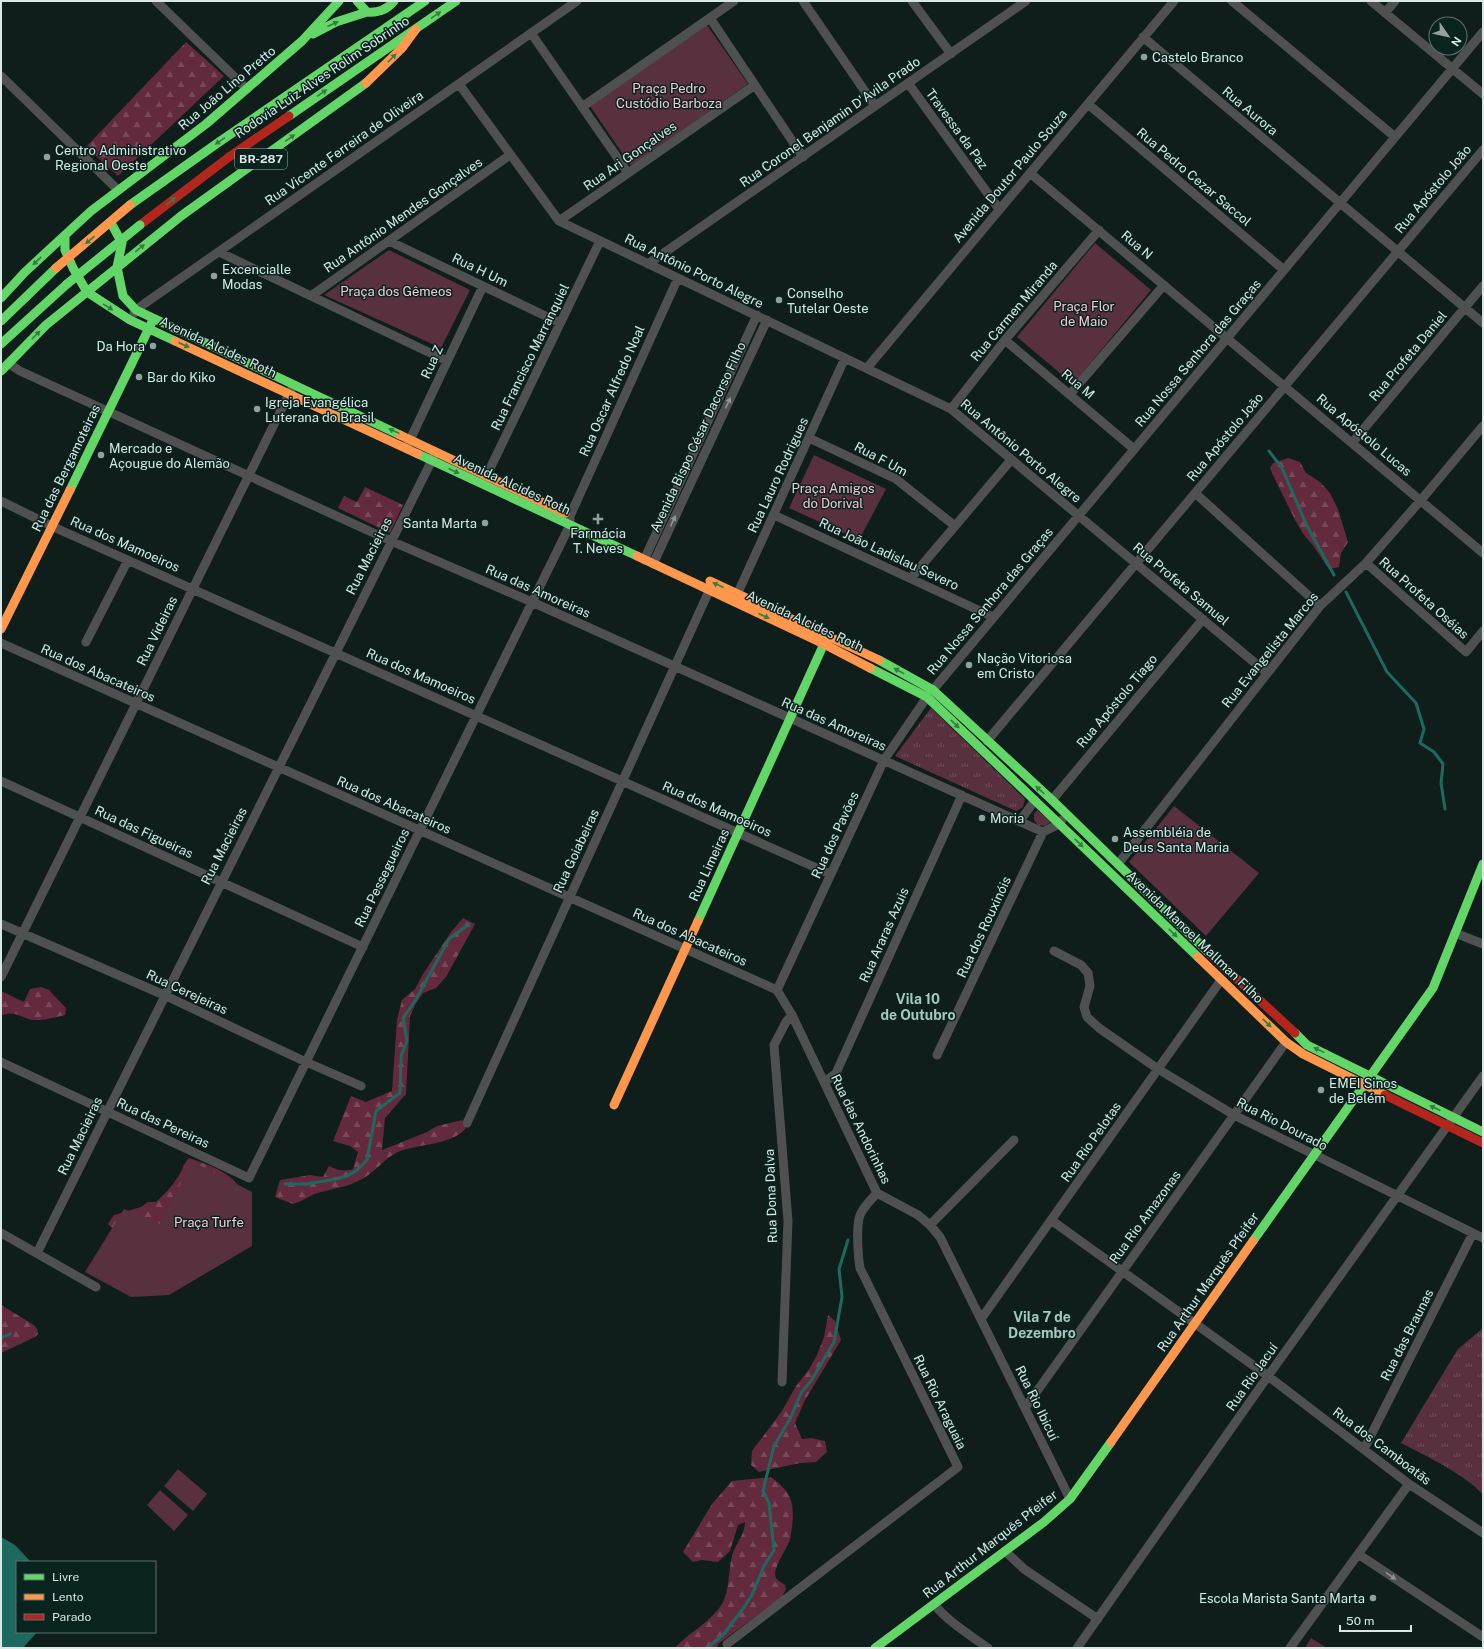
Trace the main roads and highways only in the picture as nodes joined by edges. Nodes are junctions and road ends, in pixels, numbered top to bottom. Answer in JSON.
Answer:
{"nodes":[{"id":1,"x":339,"y":1,"type":"edge"},
{"id":2,"x":357,"y":1,"type":"edge"},
{"id":3,"x":394,"y":1,"type":"edge"},
{"id":4,"x":425,"y":1,"type":"edge"},
{"id":5,"x":456,"y":1,"type":"edge"},
{"id":6,"x":367,"y":12,"type":"junction"},
{"id":7,"x":416,"y":29,"type":"junction"},
{"id":8,"x":302,"y":42,"type":"junction"},
{"id":9,"x":118,"y":190,"type":"junction"},
{"id":10,"x":85,"y":217,"type":"junction"},
{"id":11,"x":111,"y":223,"type":"junction"},
{"id":12,"x":65,"y":235,"type":"junction"},
{"id":13,"x":117,"y":267,"type":"junction"},
{"id":14,"x":87,"y":292,"type":"junction"},
{"id":15,"x":1,"y":298,"type":"edge"},
{"id":16,"x":154,"y":318,"type":"junction"},
{"id":17,"x":1,"y":321,"type":"edge"},
{"id":18,"x":149,"y":329,"type":"junction"},
{"id":19,"x":1,"y":344,"type":"edge"},
{"id":20,"x":1,"y":371,"type":"edge"},
{"id":21,"x":650,"y":558,"type":"junction"},
{"id":22,"x":736,"y":598,"type":"junction"},
{"id":23,"x":1,"y":629,"type":"edge"},
{"id":24,"x":826,"y":639,"type":"junction"},
{"id":25,"x":930,"y":693,"type":"junction"},
{"id":26,"x":1483,"y":864,"type":"edge"},
{"id":27,"x":1370,"y":1076,"type":"junction"},
{"id":28,"x":1364,"y":1085,"type":"junction"},
{"id":29,"x":614,"y":1105,"type":"dead end"},
{"id":30,"x":1450,"y":1121,"type":"junction"},
{"id":31,"x":1483,"y":1132,"type":"edge"},
{"id":32,"x":1483,"y":1143,"type":"edge"},
{"id":33,"x":875,"y":1648,"type":"edge"}],
"edges":[{"from":1,"to":8,"type":"main road","name":"Rua João Lino Pretto"},
{"from":2,"to":6,"type":"main road"},
{"from":3,"to":6,"type":"main road","name":"Rua João Lino Pretto"},
{"from":4,"to":17,"type":"main road","name":"Rodovia Luiz Alves Rolim Sobrinho","number":"BR-287","one_way":true,"bridge":true},
{"from":7,"to":5,"type":"main road","name":"Rodovia Luiz Alves Rolim Sobrinho","number":"BR-287","one_way":true},
{"from":8,"to":6,"type":"main road","name":"Rua João Lino Pretto","one_way":true},
{"from":13,"to":7,"type":"main road","number":"BR-287","one_way":true},
{"from":19,"to":7,"type":"main road","name":"Rodovia Luiz Alves Rolim Sobrinho","number":"BR-287","one_way":true,"bridge":true},
{"from":8,"to":9,"type":"main road","name":"Rua João Lino Pretto"},
{"from":9,"to":10,"type":"main road"},
{"from":9,"to":11,"type":"main road"},
{"from":10,"to":11,"type":"main road"},
{"from":10,"to":12,"type":"main road"},
{"from":11,"to":13,"type":"main road"},
{"from":12,"to":14,"type":"main road"},
{"from":12,"to":15,"type":"main road","one_way":true},
{"from":13,"to":14,"type":"main road","number":"BR-287"},
{"from":13,"to":16,"type":"main road","name":"Avenida Alcides Roth"},
{"from":14,"to":18,"type":"main road","name":"Avenida Alcides Roth","one_way":true},
{"from":20,"to":14,"type":"main road","number":"BR-287","one_way":true},
{"from":16,"to":18,"type":"main road","name":"Rua das Bergamoteiras"},
{"from":21,"to":16,"type":"main road","name":"Avenida Alcides Roth","one_way":true},
{"from":18,"to":21,"type":"main road","name":"Avenida Alcides Roth","one_way":true},
{"from":18,"to":23,"type":"main road","name":"Rua das Bergamoteiras"},
{"from":22,"to":21,"type":"main road","name":"Avenida Alcides Roth","one_way":true},
{"from":21,"to":22,"type":"main road","name":"Avenida Alcides Roth"},
{"from":22,"to":24,"type":"main road","name":"Avenida Alcides Roth"},
{"from":24,"to":25,"type":"main road","name":"Avenida Alcides Roth"},
{"from":24,"to":29,"type":"main road","name":"Rua Limeiras"},
{"from":27,"to":25,"type":"main road","name":"Avenida Manoel Mallman Filho","one_way":true},
{"from":25,"to":28,"type":"main road","name":"Avenida Manoel Mallman Filho","one_way":true},
{"from":26,"to":27,"type":"main road","name":"Rua Arthur Marquês Pfeifer"},
{"from":27,"to":28,"type":"main road","name":"Rua Arthur Marquês Pfeifer"},
{"from":30,"to":27,"type":"main road","name":"Avenida Manoel Mallman Filho","one_way":true},
{"from":28,"to":30,"type":"main road","name":"Avenida Manoel Mallman Filho"},
{"from":28,"to":33,"type":"main road","name":"Rua Arthur Marquês Pfeifer"},
{"from":30,"to":31,"type":"main road","name":"Avenida Manoel Mallman Filho"},
{"from":30,"to":32,"type":"main road","name":"Avenida Manoel Mallman Filho"}]}
